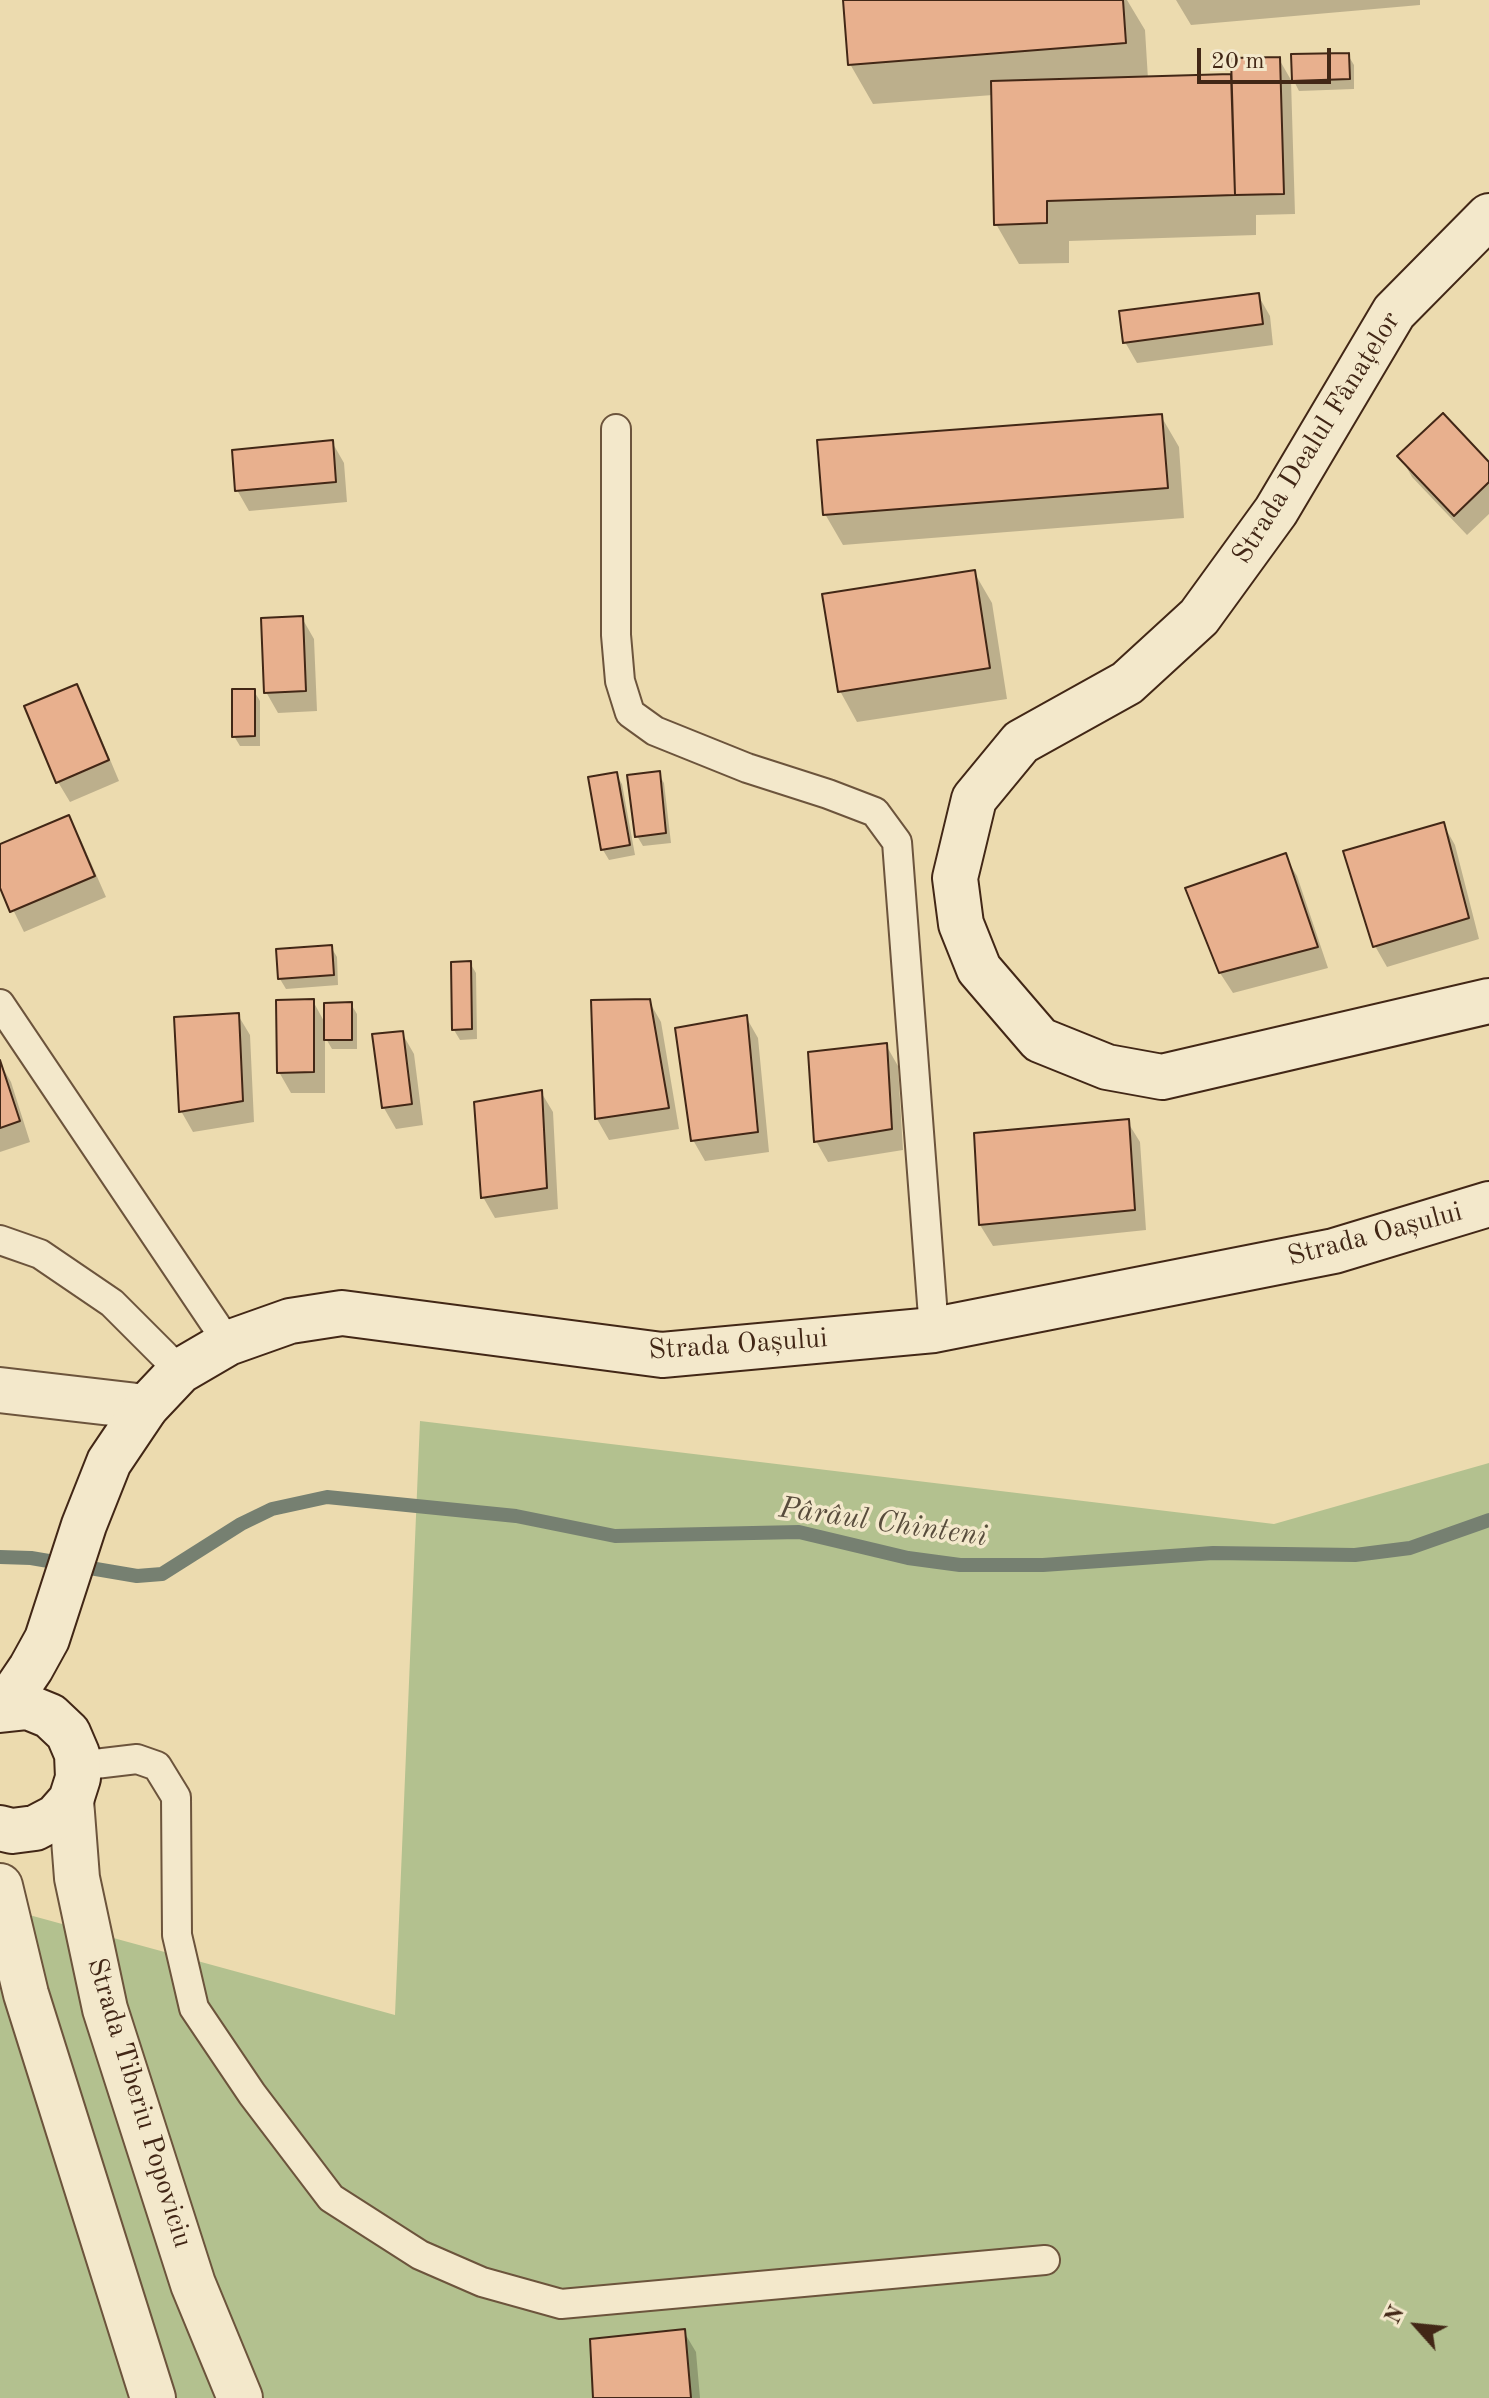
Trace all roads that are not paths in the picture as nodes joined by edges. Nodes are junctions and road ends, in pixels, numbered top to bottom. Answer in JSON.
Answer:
{"nodes":[{"id":1,"x":1489,"y":216,"type":"edge"},
{"id":2,"x":616,"y":429,"type":"dead end"},
{"id":3,"x":1489,"y":1001,"type":"edge"},
{"id":4,"x":0,"y":1004,"type":"edge"},
{"id":5,"x":1489,"y":1204,"type":"edge"},
{"id":6,"x":0,"y":1240,"type":"edge"},
{"id":7,"x":934,"y":1330,"type":"junction"},
{"id":8,"x":228,"y":1343,"type":"junction"},
{"id":9,"x":180,"y":1371,"type":"junction"},
{"id":10,"x":0,"y":1390,"type":"edge"},
{"id":11,"x":146,"y":1407,"type":"junction"},
{"id":12,"x":49,"y":1632,"type":"junction"},
{"id":13,"x":2,"y":1709,"type":"edge"},
{"id":14,"x":72,"y":1766,"type":"junction"},
{"id":15,"x":0,"y":1828,"type":"edge"},
{"id":16,"x":0,"y":1886,"type":"edge"},
{"id":17,"x":1045,"y":2260,"type":"dead end"},
{"id":18,"x":153,"y":2398,"type":"edge"},
{"id":19,"x":240,"y":2398,"type":"edge"}],
"edges":[{"from":1,"to":3,"type":"main road","name":"Strada Dealul Fânațelor"},
{"from":2,"to":7,"type":"lane"},
{"from":4,"to":8,"type":"lane"},
{"from":5,"to":7,"type":"main road","name":"Strada Oașului"},
{"from":6,"to":9,"type":"lane"},
{"from":7,"to":8,"type":"main road","name":"Strada Oașului"},
{"from":8,"to":9,"type":"main road","name":"Strada Oașului"},
{"from":9,"to":11,"type":"main road","name":"Strada Oașului"},
{"from":10,"to":11,"type":"main road"},
{"from":11,"to":12,"type":"main road","name":"Strada Oașului"},
{"from":12,"to":13,"type":"main road","name":"Strada Oașului"},
{"from":12,"to":14,"type":"main road"},
{"from":13,"to":14,"type":"main road"},
{"from":14,"to":15,"type":"main road"},
{"from":14,"to":17,"type":"lane"},
{"from":14,"to":19,"type":"main road","name":"Strada Tiberiu Popoviciu"},
{"from":16,"to":18,"type":"main road"}]}
